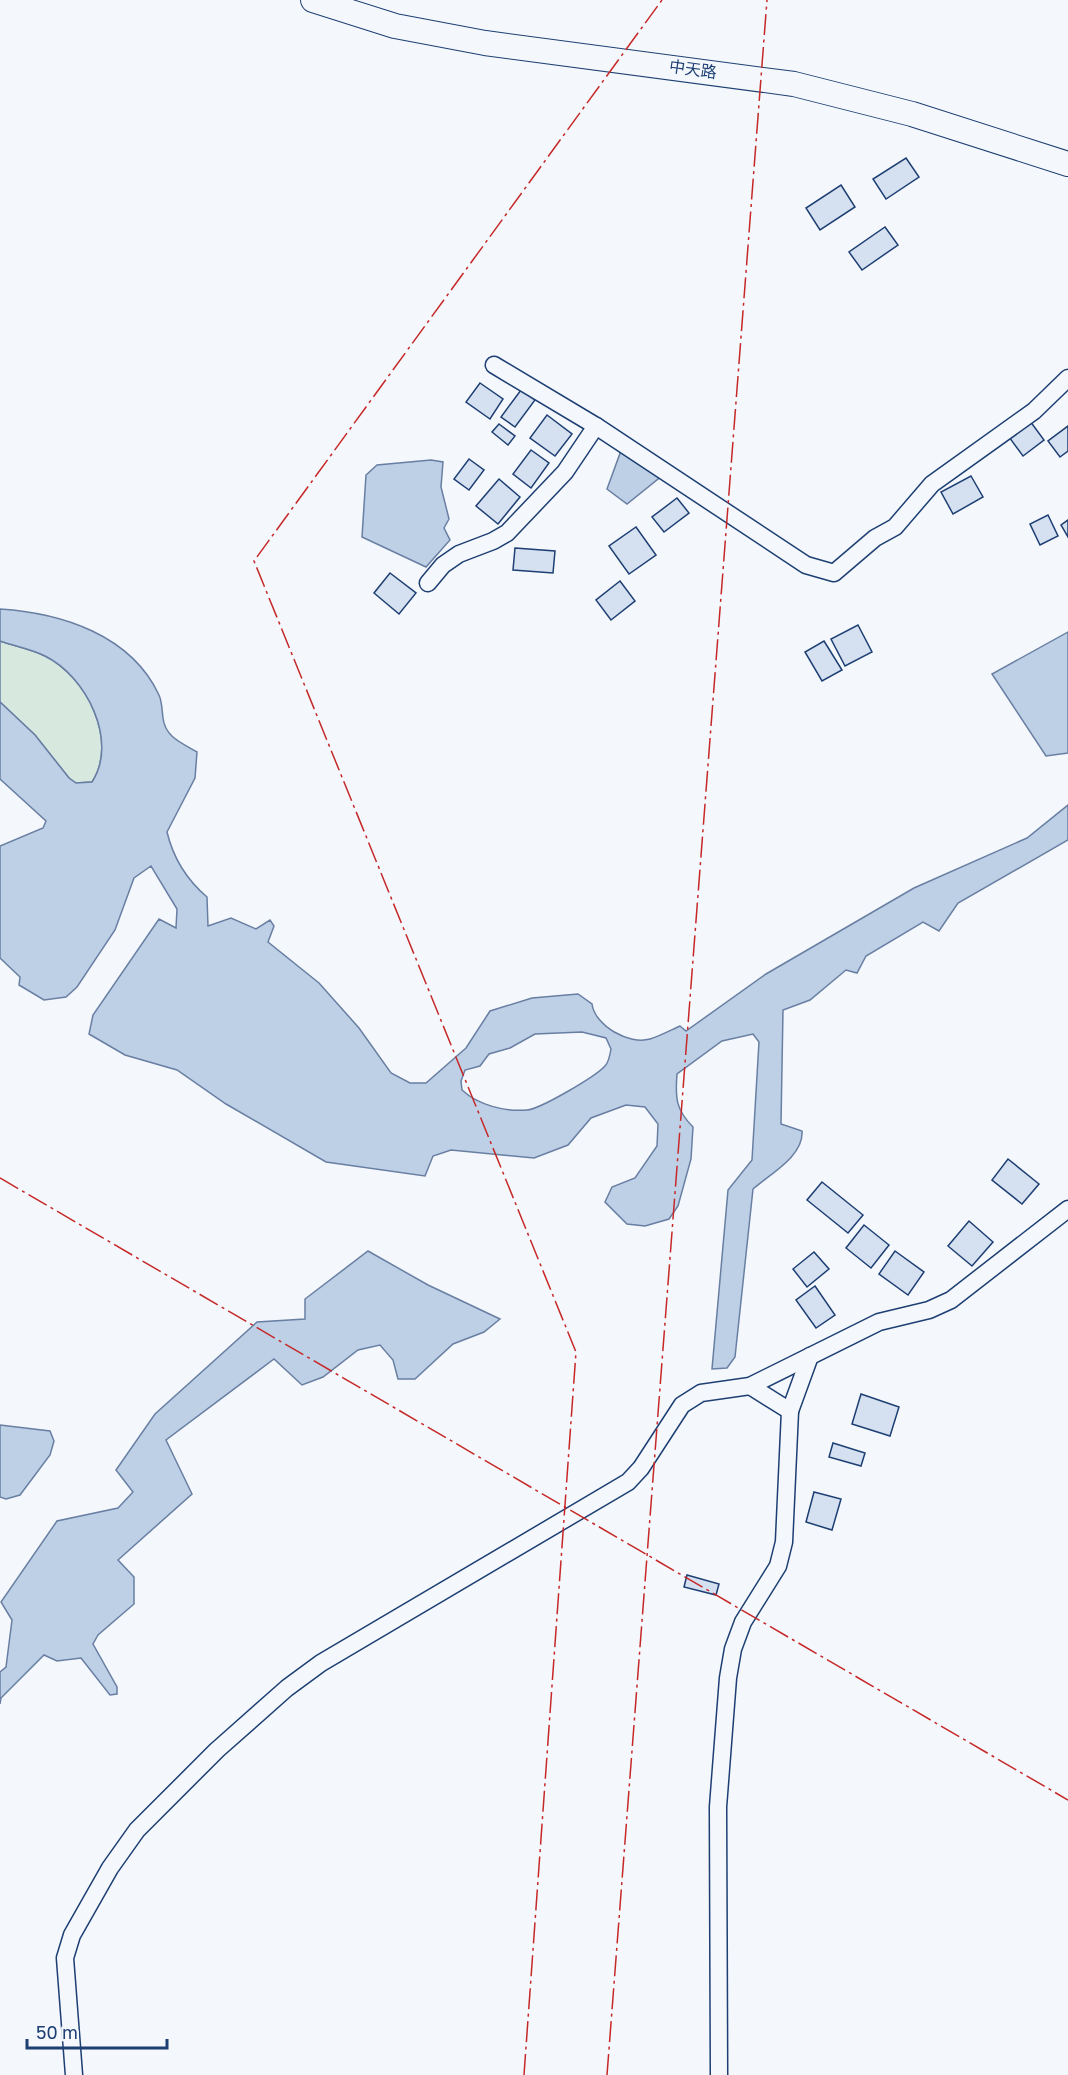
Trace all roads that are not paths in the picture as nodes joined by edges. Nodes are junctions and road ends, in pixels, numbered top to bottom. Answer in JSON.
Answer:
{"nodes":[{"id":1,"x":313,"y":0,"type":"edge"},
{"id":2,"x":1068,"y":164,"type":"edge"},
{"id":3,"x":494,"y":365,"type":"dead end"},
{"id":4,"x":1068,"y":378,"type":"edge"},
{"id":5,"x":596,"y":426,"type":"junction"},
{"id":6,"x":428,"y":583,"type":"dead end"},
{"id":7,"x":1068,"y":1209,"type":"edge"},
{"id":8,"x":810,"y":1356,"type":"junction"},
{"id":9,"x":750,"y":1386,"type":"junction"},
{"id":10,"x":790,"y":1411,"type":"junction"},
{"id":11,"x":74,"y":2075,"type":"edge"},
{"id":12,"x":718,"y":2075,"type":"edge"}],
"edges":[{"from":1,"to":2,"type":"main road","name":"中天路"},
{"from":3,"to":5,"type":"street"},
{"from":4,"to":5,"type":"street"},
{"from":5,"to":6,"type":"street"},
{"from":7,"to":8,"type":"street"},
{"from":8,"to":9,"type":"street"},
{"from":8,"to":10,"type":"street"},
{"from":9,"to":10,"type":"street"},
{"from":9,"to":11,"type":"street"},
{"from":10,"to":12,"type":"street"}]}
